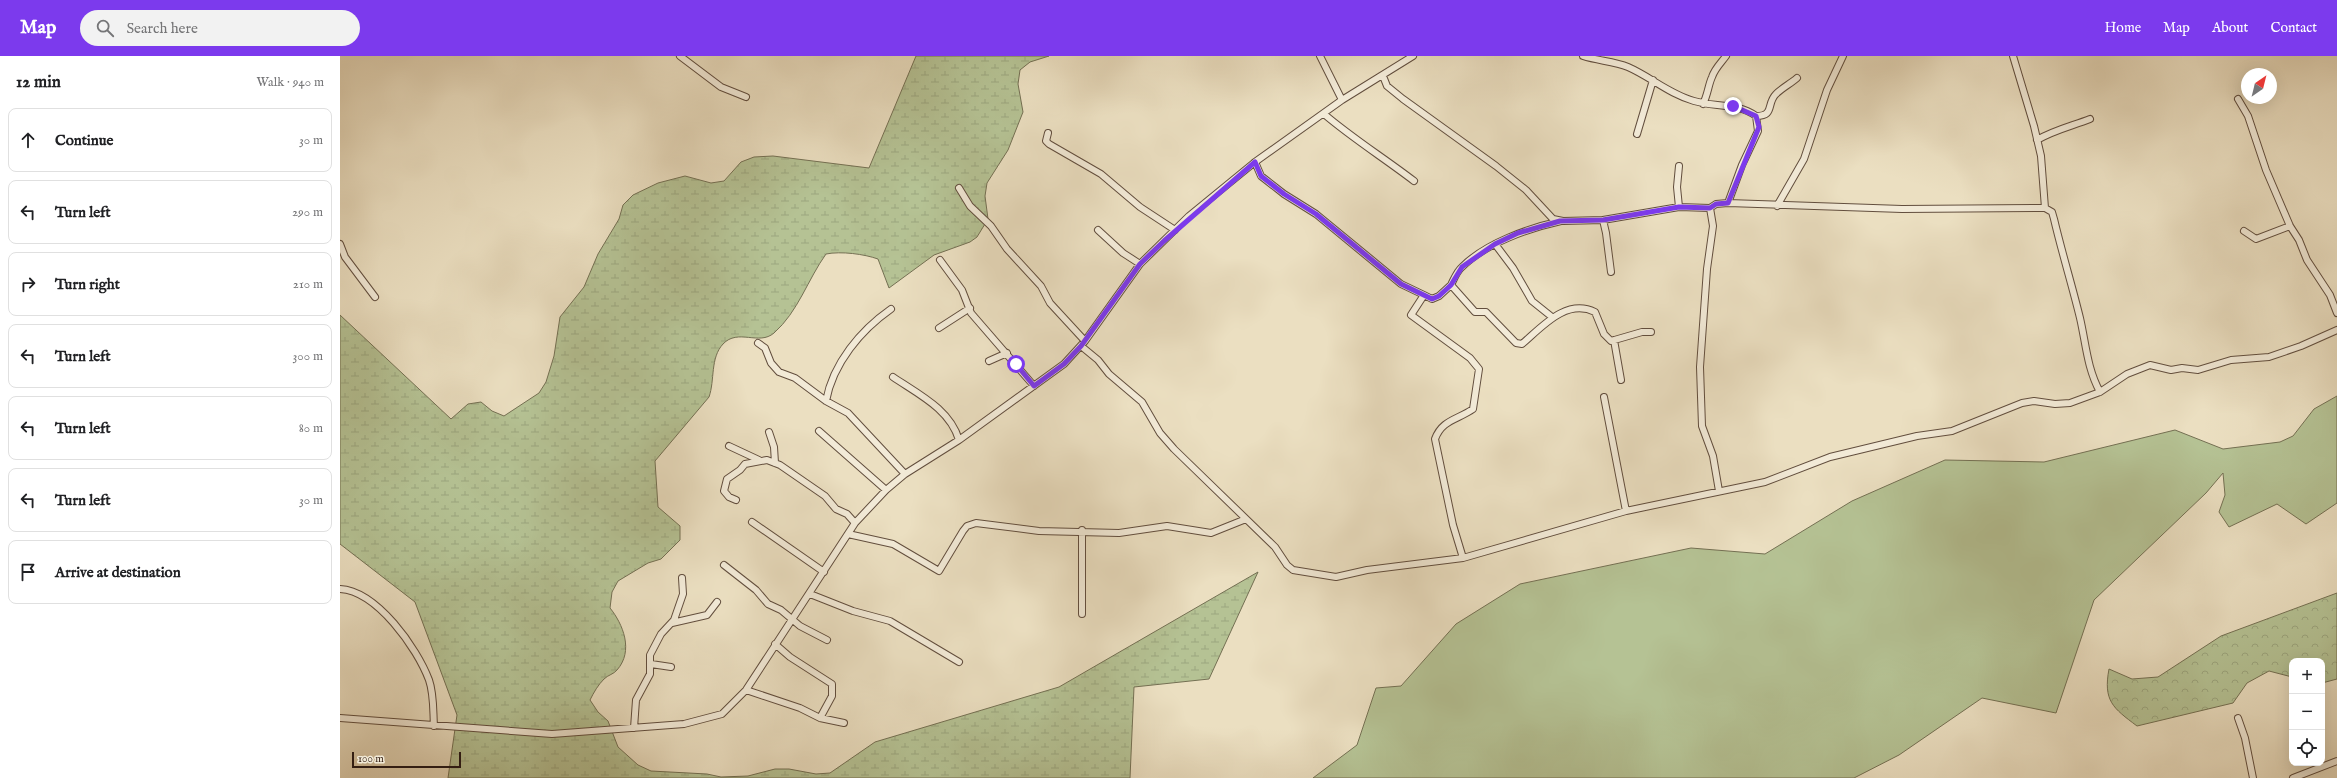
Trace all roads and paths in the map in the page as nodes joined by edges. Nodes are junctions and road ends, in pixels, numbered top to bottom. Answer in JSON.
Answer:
{"nodes":[{"id":1,"x":680,"y":56,"type":"edge"},
{"id":2,"x":1320,"y":56,"type":"edge"},
{"id":3,"x":1413,"y":56,"type":"edge"},
{"id":4,"x":1583,"y":56,"type":"edge"},
{"id":5,"x":1726,"y":56,"type":"edge"},
{"id":6,"x":1843,"y":56,"type":"edge"},
{"id":7,"x":2013,"y":56,"type":"edge"},
{"id":8,"x":1599,"y":57,"type":"edge"},
{"id":9,"x":1383,"y":76,"type":"junction"},
{"id":10,"x":1797,"y":78,"type":"dead end"},
{"id":11,"x":1653,"y":80,"type":"junction"},
{"id":12,"x":746,"y":97,"type":"dead end"},
{"id":13,"x":2238,"y":99,"type":"dead end"},
{"id":14,"x":1342,"y":100,"type":"junction"},
{"id":15,"x":1703,"y":104,"type":"junction"},
{"id":16,"x":1324,"y":114,"type":"junction"},
{"id":17,"x":1756,"y":116,"type":"junction"},
{"id":18,"x":2090,"y":119,"type":"dead end"},
{"id":19,"x":1048,"y":133,"type":"dead end"},
{"id":20,"x":1637,"y":134,"type":"dead end"},
{"id":21,"x":2037,"y":140,"type":"junction"},
{"id":22,"x":1255,"y":162,"type":"junction"},
{"id":23,"x":1679,"y":166,"type":"dead end"},
{"id":24,"x":1414,"y":181,"type":"dead end"},
{"id":25,"x":959,"y":188,"type":"dead end"},
{"id":26,"x":1728,"y":203,"type":"junction"},
{"id":27,"x":1777,"y":206,"type":"junction"},
{"id":28,"x":1679,"y":207,"type":"junction"},
{"id":29,"x":1710,"y":208,"type":"junction"},
{"id":30,"x":2045,"y":208,"type":"junction"},
{"id":31,"x":1603,"y":220,"type":"junction"},
{"id":32,"x":1563,"y":221,"type":"junction"},
{"id":33,"x":2290,"y":226,"type":"junction"},
{"id":34,"x":1098,"y":230,"type":"dead end"},
{"id":35,"x":1175,"y":230,"type":"junction"},
{"id":36,"x":2244,"y":231,"type":"dead end"},
{"id":37,"x":340,"y":244,"type":"edge"},
{"id":38,"x":1495,"y":244,"type":"junction"},
{"id":39,"x":940,"y":260,"type":"dead end"},
{"id":40,"x":1140,"y":264,"type":"junction"},
{"id":41,"x":1610,"y":272,"type":"dead end"},
{"id":42,"x":1451,"y":285,"type":"junction"},
{"id":43,"x":1424,"y":295,"type":"junction"},
{"id":44,"x":375,"y":298,"type":"dead end"},
{"id":45,"x":970,"y":308,"type":"junction"},
{"id":46,"x":891,"y":309,"type":"dead end"},
{"id":47,"x":2337,"y":313,"type":"edge"},
{"id":48,"x":1552,"y":317,"type":"junction"},
{"id":49,"x":939,"y":328,"type":"dead end"},
{"id":50,"x":2337,"y":330,"type":"edge"},
{"id":51,"x":1651,"y":332,"type":"dead end"},
{"id":52,"x":1614,"y":340,"type":"junction"},
{"id":53,"x":758,"y":343,"type":"dead end"},
{"id":54,"x":1083,"y":343,"type":"junction"},
{"id":55,"x":1007,"y":353,"type":"junction"},
{"id":56,"x":989,"y":361,"type":"dead end"},
{"id":57,"x":893,"y":377,"type":"dead end"},
{"id":58,"x":1621,"y":380,"type":"dead end"},
{"id":59,"x":1034,"y":386,"type":"junction"},
{"id":60,"x":2100,"y":392,"type":"junction"},
{"id":61,"x":1604,"y":398,"type":"dead end"},
{"id":62,"x":826,"y":401,"type":"junction"},
{"id":63,"x":819,"y":431,"type":"dead end"},
{"id":64,"x":769,"y":432,"type":"dead end"},
{"id":65,"x":959,"y":440,"type":"junction"},
{"id":66,"x":730,"y":446,"type":"dead end"},
{"id":67,"x":759,"y":460,"type":"junction"},
{"id":68,"x":775,"y":463,"type":"junction"},
{"id":69,"x":905,"y":474,"type":"junction"},
{"id":70,"x":886,"y":490,"type":"junction"},
{"id":71,"x":1719,"y":491,"type":"junction"},
{"id":72,"x":736,"y":500,"type":"dead end"},
{"id":73,"x":1626,"y":511,"type":"junction"},
{"id":74,"x":1246,"y":519,"type":"junction"},
{"id":75,"x":752,"y":522,"type":"dead end"},
{"id":76,"x":855,"y":523,"type":"junction"},
{"id":77,"x":1082,"y":530,"type":"junction"},
{"id":78,"x":848,"y":534,"type":"junction"},
{"id":79,"x":1463,"y":558,"type":"junction"},
{"id":80,"x":724,"y":565,"type":"dead end"},
{"id":81,"x":824,"y":572,"type":"junction"},
{"id":82,"x":682,"y":578,"type":"dead end"},
{"id":83,"x":340,"y":590,"type":"edge"},
{"id":84,"x":810,"y":594,"type":"junction"},
{"id":85,"x":717,"y":602,"type":"dead end"},
{"id":86,"x":1082,"y":614,"type":"dead end"},
{"id":87,"x":792,"y":620,"type":"junction"},
{"id":88,"x":672,"y":623,"type":"junction"},
{"id":89,"x":827,"y":640,"type":"dead end"},
{"id":90,"x":775,"y":644,"type":"junction"},
{"id":91,"x":959,"y":662,"type":"dead end"},
{"id":92,"x":652,"y":664,"type":"junction"},
{"id":93,"x":671,"y":667,"type":"dead end"},
{"id":94,"x":746,"y":690,"type":"junction"},
{"id":95,"x":340,"y":718,"type":"edge"},
{"id":96,"x":820,"y":718,"type":"junction"},
{"id":97,"x":2238,"y":718,"type":"dead end"},
{"id":98,"x":844,"y":723,"type":"dead end"},
{"id":99,"x":434,"y":726,"type":"junction"},
{"id":100,"x":634,"y":728,"type":"junction"},
{"id":101,"x":2337,"y":761,"type":"edge"},
{"id":102,"x":2253,"y":778,"type":"edge"},
{"id":103,"x":2293,"y":778,"type":"edge"}],
"edges":[{"from":1,"to":12,"type":"street"},
{"from":2,"to":14,"type":"street"},
{"from":3,"to":9,"type":"street"},
{"from":4,"to":8,"type":"street"},
{"from":5,"to":15,"type":"street"},
{"from":6,"to":27,"type":"street"},
{"from":7,"to":21,"type":"street"},
{"from":8,"to":11,"type":"street"},
{"from":9,"to":14,"type":"street"},
{"from":9,"to":32,"type":"street"},
{"from":10,"to":17,"type":"street"},
{"from":11,"to":15,"type":"street"},
{"from":11,"to":20,"type":"street"},
{"from":13,"to":33,"type":"street"},
{"from":14,"to":16,"type":"street"},
{"from":15,"to":17,"type":"street"},
{"from":16,"to":22,"type":"street"},
{"from":16,"to":24,"type":"street"},
{"from":17,"to":26,"type":"street"},
{"from":18,"to":21,"type":"street"},
{"from":19,"to":35,"type":"street"},
{"from":21,"to":30,"type":"street"},
{"from":22,"to":35,"type":"street"},
{"from":22,"to":43,"type":"street"},
{"from":23,"to":28,"type":"street"},
{"from":25,"to":54,"type":"street"},
{"from":26,"to":27,"type":"street"},
{"from":26,"to":29,"type":"street"},
{"from":27,"to":30,"type":"street"},
{"from":28,"to":29,"type":"street"},
{"from":28,"to":31,"type":"street"},
{"from":29,"to":71,"type":"street"},
{"from":30,"to":60,"type":"street"},
{"from":31,"to":32,"type":"street"},
{"from":31,"to":41,"type":"street"},
{"from":32,"to":38,"type":"street"},
{"from":33,"to":36,"type":"street"},
{"from":33,"to":47,"type":"street"},
{"from":34,"to":40,"type":"street"},
{"from":35,"to":40,"type":"street"},
{"from":37,"to":44,"type":"street"},
{"from":38,"to":42,"type":"street"},
{"from":38,"to":48,"type":"street"},
{"from":39,"to":45,"type":"street"},
{"from":40,"to":54,"type":"street"},
{"from":42,"to":43,"type":"street"},
{"from":42,"to":48,"type":"street"},
{"from":43,"to":79,"type":"street"},
{"from":45,"to":49,"type":"street"},
{"from":45,"to":55,"type":"street"},
{"from":46,"to":62,"type":"street"},
{"from":48,"to":52,"type":"street"},
{"from":50,"to":60,"type":"street"},
{"from":51,"to":52,"type":"street"},
{"from":52,"to":58,"type":"street"},
{"from":53,"to":62,"type":"street"},
{"from":54,"to":59,"type":"street"},
{"from":54,"to":74,"type":"street"},
{"from":55,"to":56,"type":"street"},
{"from":55,"to":59,"type":"street"},
{"from":57,"to":65,"type":"street"},
{"from":59,"to":65,"type":"street"},
{"from":60,"to":71,"type":"street"},
{"from":61,"to":73,"type":"street"},
{"from":62,"to":69,"type":"street"},
{"from":63,"to":70,"type":"street"},
{"from":64,"to":68,"type":"street"},
{"from":65,"to":69,"type":"street"},
{"from":66,"to":67,"type":"street"},
{"from":67,"to":68,"type":"street"},
{"from":67,"to":72,"type":"street"},
{"from":68,"to":76,"type":"street"},
{"from":69,"to":70,"type":"street"},
{"from":70,"to":76,"type":"street"},
{"from":71,"to":73,"type":"street"},
{"from":73,"to":79,"type":"street"},
{"from":74,"to":77,"type":"street"},
{"from":74,"to":79,"type":"street"},
{"from":75,"to":81,"type":"street"},
{"from":76,"to":78,"type":"street"},
{"from":77,"to":78,"type":"street"},
{"from":77,"to":86,"type":"street"},
{"from":78,"to":81,"type":"street"},
{"from":80,"to":87,"type":"street"},
{"from":81,"to":84,"type":"street"},
{"from":82,"to":88,"type":"street"},
{"from":83,"to":99,"type":"street"},
{"from":84,"to":87,"type":"street"},
{"from":84,"to":91,"type":"street"},
{"from":85,"to":88,"type":"street"},
{"from":87,"to":89,"type":"street"},
{"from":87,"to":90,"type":"street"},
{"from":88,"to":92,"type":"street"},
{"from":90,"to":94,"type":"street"},
{"from":90,"to":96,"type":"street"},
{"from":92,"to":93,"type":"street"},
{"from":92,"to":100,"type":"street"},
{"from":94,"to":96,"type":"street"},
{"from":94,"to":100,"type":"street"},
{"from":95,"to":99,"type":"street"},
{"from":96,"to":98,"type":"street"},
{"from":97,"to":102,"type":"street"},
{"from":99,"to":100,"type":"street"},
{"from":101,"to":103,"type":"street"}]}
